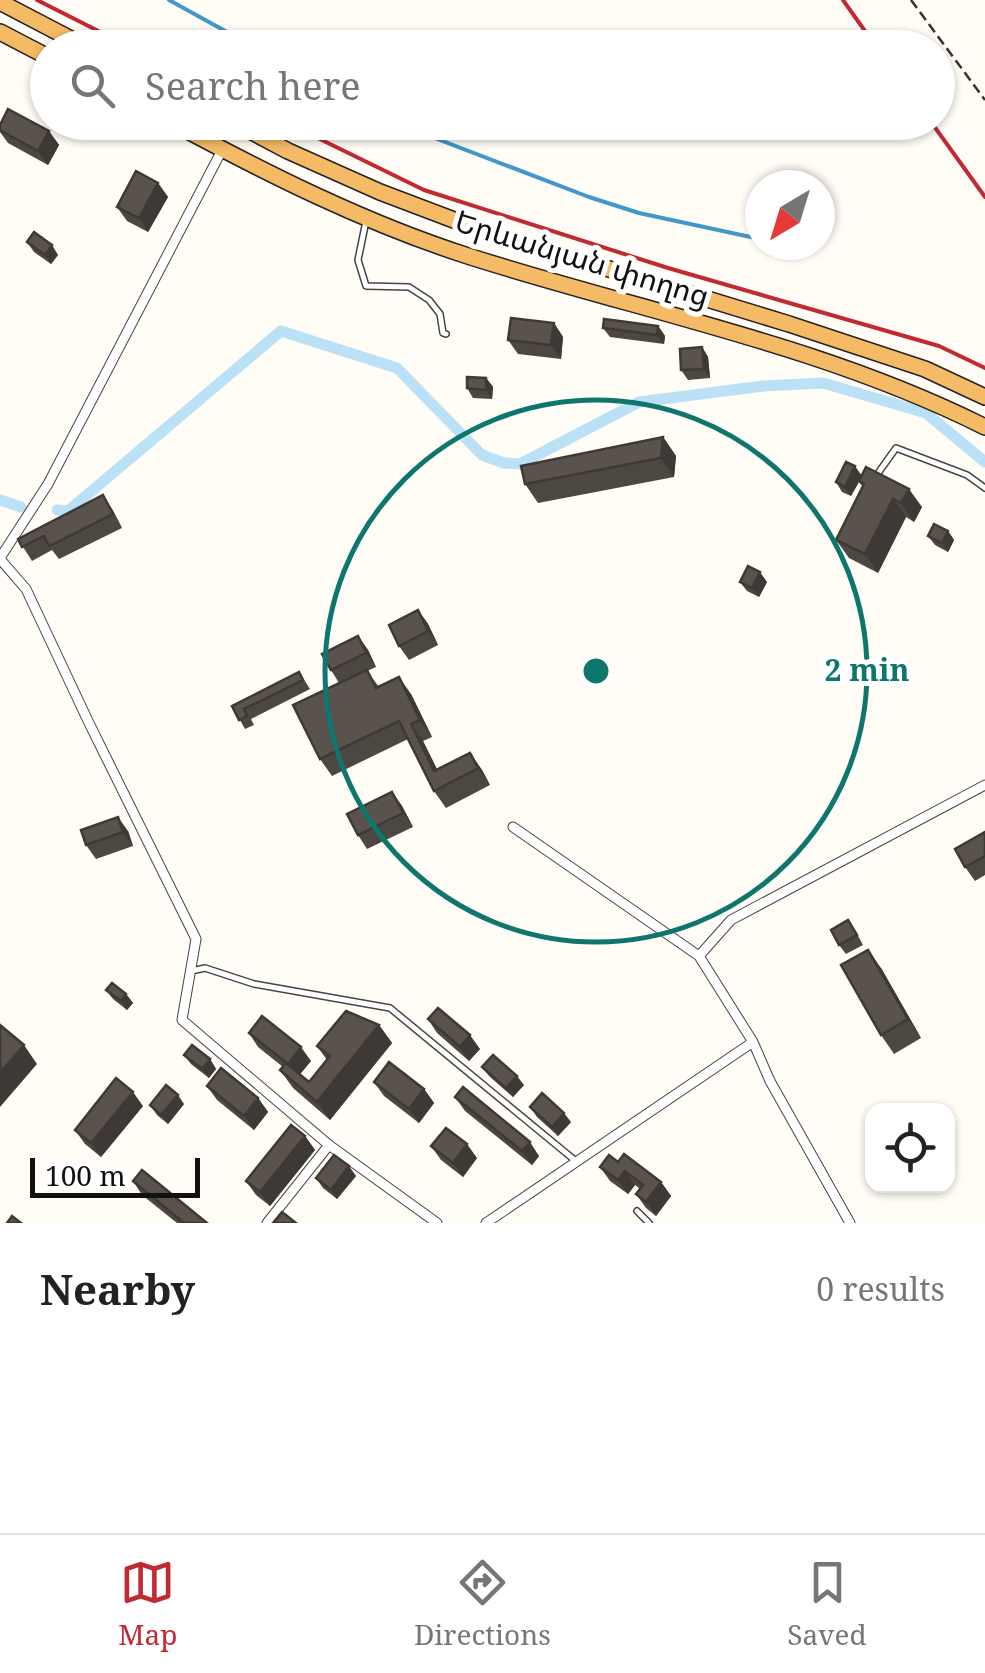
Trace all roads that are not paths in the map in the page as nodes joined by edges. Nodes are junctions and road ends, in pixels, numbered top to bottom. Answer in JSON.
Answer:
{"nodes":[{"id":1,"x":0,"y":2,"type":"edge"},
{"id":2,"x":54,"y":30,"type":"edge"},
{"id":3,"x":0,"y":32,"type":"edge"},
{"id":4,"x":30,"y":48,"type":"edge"},
{"id":5,"x":204,"y":140,"type":"edge"},
{"id":6,"x":267,"y":140,"type":"edge"},
{"id":7,"x":222,"y":150,"type":"junction"},
{"id":8,"x":367,"y":218,"type":"junction"},
{"id":9,"x":446,"y":334,"type":"dead end"},
{"id":10,"x":985,"y":397,"type":"edge"},
{"id":11,"x":985,"y":426,"type":"edge"},
{"id":12,"x":876,"y":476,"type":"edge"},
{"id":13,"x":985,"y":488,"type":"edge"},
{"id":14,"x":0,"y":558,"type":"edge"},
{"id":15,"x":985,"y":785,"type":"edge"},
{"id":16,"x":514,"y":826,"type":"dead end"},
{"id":17,"x":699,"y":956,"type":"junction"},
{"id":18,"x":191,"y":971,"type":"junction"},
{"id":19,"x":753,"y":1042,"type":"junction"},
{"id":20,"x":330,"y":1145,"type":"junction"},
{"id":21,"x":576,"y":1162,"type":"junction"},
{"id":22,"x":636,"y":1211,"type":"dead end"},
{"id":23,"x":847,"y":1221,"type":"edge"},
{"id":24,"x":267,"y":1223,"type":"edge"},
{"id":25,"x":437,"y":1223,"type":"edge"},
{"id":26,"x":486,"y":1223,"type":"edge"},
{"id":27,"x":649,"y":1223,"type":"edge"}],
"edges":[{"from":1,"to":2,"type":"highway"},
{"from":3,"to":4,"type":"highway"},
{"from":5,"to":7,"type":"highway","name":"Երևանյան փողոց"},
{"from":6,"to":10,"type":"highway","name":"Երևանյան փողոց"},
{"from":7,"to":8,"type":"highway","name":"Երևանյան փողոց"},
{"from":7,"to":14,"type":"street"},
{"from":8,"to":9,"type":"lane"},
{"from":8,"to":11,"type":"highway","name":"Երևանյան փողոց"},
{"from":12,"to":13,"type":"lane"},
{"from":14,"to":18,"type":"street"},
{"from":15,"to":17,"type":"street"},
{"from":16,"to":17,"type":"street"},
{"from":17,"to":19,"type":"street"},
{"from":18,"to":20,"type":"street"},
{"from":18,"to":21,"type":"lane"},
{"from":19,"to":21,"type":"street"},
{"from":19,"to":23,"type":"street"},
{"from":20,"to":24,"type":"street"},
{"from":20,"to":25,"type":"street"},
{"from":21,"to":26,"type":"street"},
{"from":22,"to":27,"type":"lane"}]}
